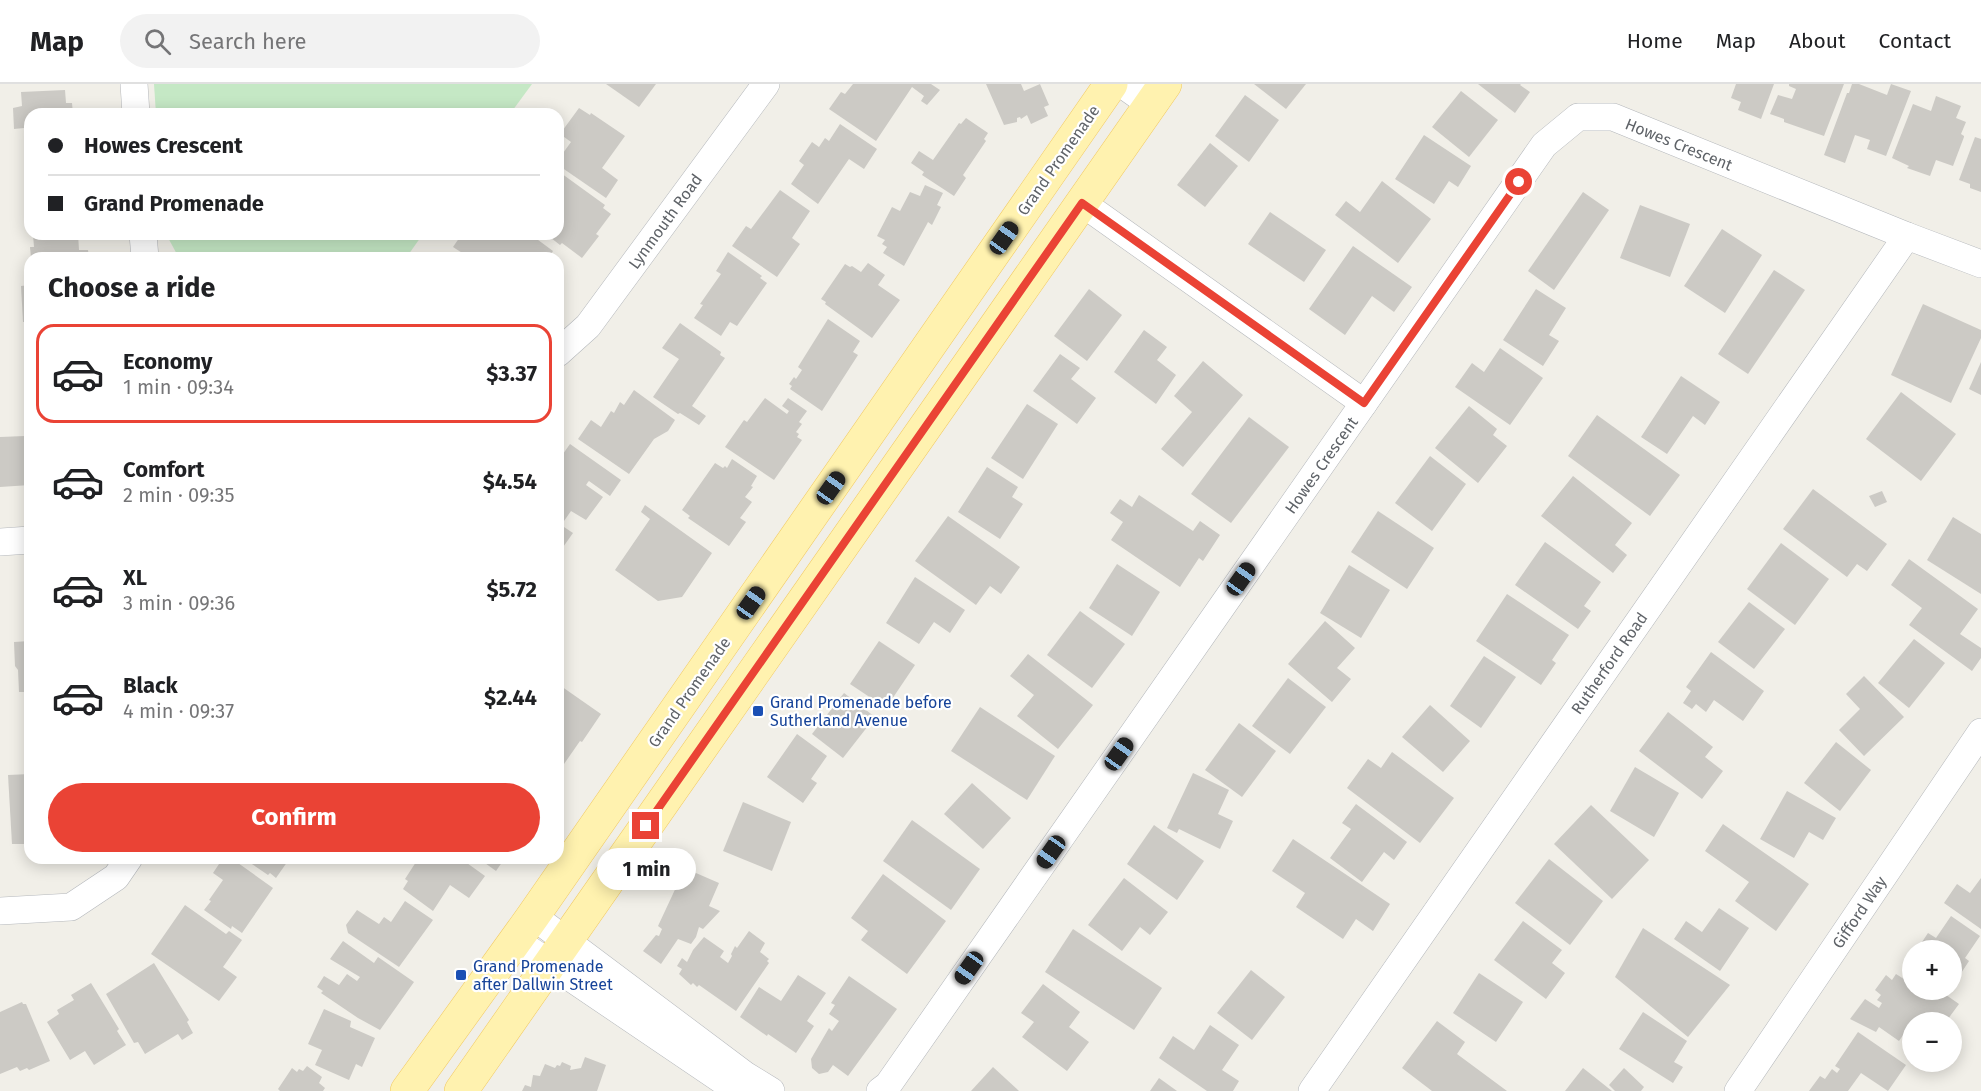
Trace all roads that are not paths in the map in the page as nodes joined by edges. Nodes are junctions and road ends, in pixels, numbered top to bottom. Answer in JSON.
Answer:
{"nodes":[{"id":1,"x":134,"y":84,"type":"edge"},
{"id":2,"x":766,"y":84,"type":"edge"},
{"id":3,"x":1111,"y":84,"type":"edge"},
{"id":4,"x":1122,"y":84,"type":"edge"},
{"id":5,"x":1158,"y":94,"type":"edge"},
{"id":6,"x":136,"y":108,"type":"edge"},
{"id":7,"x":1082,"y":203,"type":"junction"},
{"id":8,"x":1907,"y":236,"type":"junction"},
{"id":9,"x":1981,"y":264,"type":"edge"},
{"id":10,"x":564,"y":348,"type":"edge"},
{"id":11,"x":1364,"y":403,"type":"junction"},
{"id":12,"x":24,"y":540,"type":"edge"},
{"id":13,"x":0,"y":542,"type":"edge"},
{"id":14,"x":721,"y":646,"type":"junction"},
{"id":15,"x":754,"y":672,"type":"junction"},
{"id":16,"x":1981,"y":732,"type":"edge"},
{"id":17,"x":125,"y":864,"type":"edge"},
{"id":18,"x":0,"y":911,"type":"edge"},
{"id":19,"x":524,"y":928,"type":"junction"},
{"id":20,"x":557,"y":953,"type":"junction"},
{"id":21,"x":680,"y":1039,"type":"junction"},
{"id":22,"x":885,"y":1089,"type":"edge"},
{"id":23,"x":407,"y":1091,"type":"edge"},
{"id":24,"x":461,"y":1091,"type":"edge"},
{"id":25,"x":738,"y":1091,"type":"edge"},
{"id":26,"x":771,"y":1091,"type":"edge"},
{"id":27,"x":1312,"y":1091,"type":"edge"},
{"id":28,"x":1738,"y":1091,"type":"edge"}],
"edges":[{"from":1,"to":6,"type":"street"},
{"from":2,"to":10,"type":"street","name":"Lynmouth Road"},
{"from":3,"to":14,"type":"main road","name":"Grand Promenade"},
{"from":4,"to":5,"type":"street"},
{"from":5,"to":7,"type":"main road"},
{"from":7,"to":11,"type":"street"},
{"from":7,"to":15,"type":"main road"},
{"from":8,"to":9,"type":"street","name":"Howes Crescent"},
{"from":8,"to":11,"type":"street","name":"Howes Crescent"},
{"from":8,"to":27,"type":"street","name":"Rutherford Road"},
{"from":11,"to":22,"type":"street","name":"Howes Crescent"},
{"from":12,"to":13,"type":"street"},
{"from":14,"to":15,"type":"main road"},
{"from":14,"to":19,"type":"main road","name":"Grand Promenade"},
{"from":15,"to":20,"type":"main road"},
{"from":16,"to":28,"type":"street","name":"Gifford Way"},
{"from":17,"to":18,"type":"street"},
{"from":19,"to":20,"type":"street"},
{"from":19,"to":23,"type":"main road","name":"Grand Promenade"},
{"from":20,"to":21,"type":"street"},
{"from":20,"to":24,"type":"main road"},
{"from":21,"to":25,"type":"street"},
{"from":21,"to":26,"type":"street"}]}
